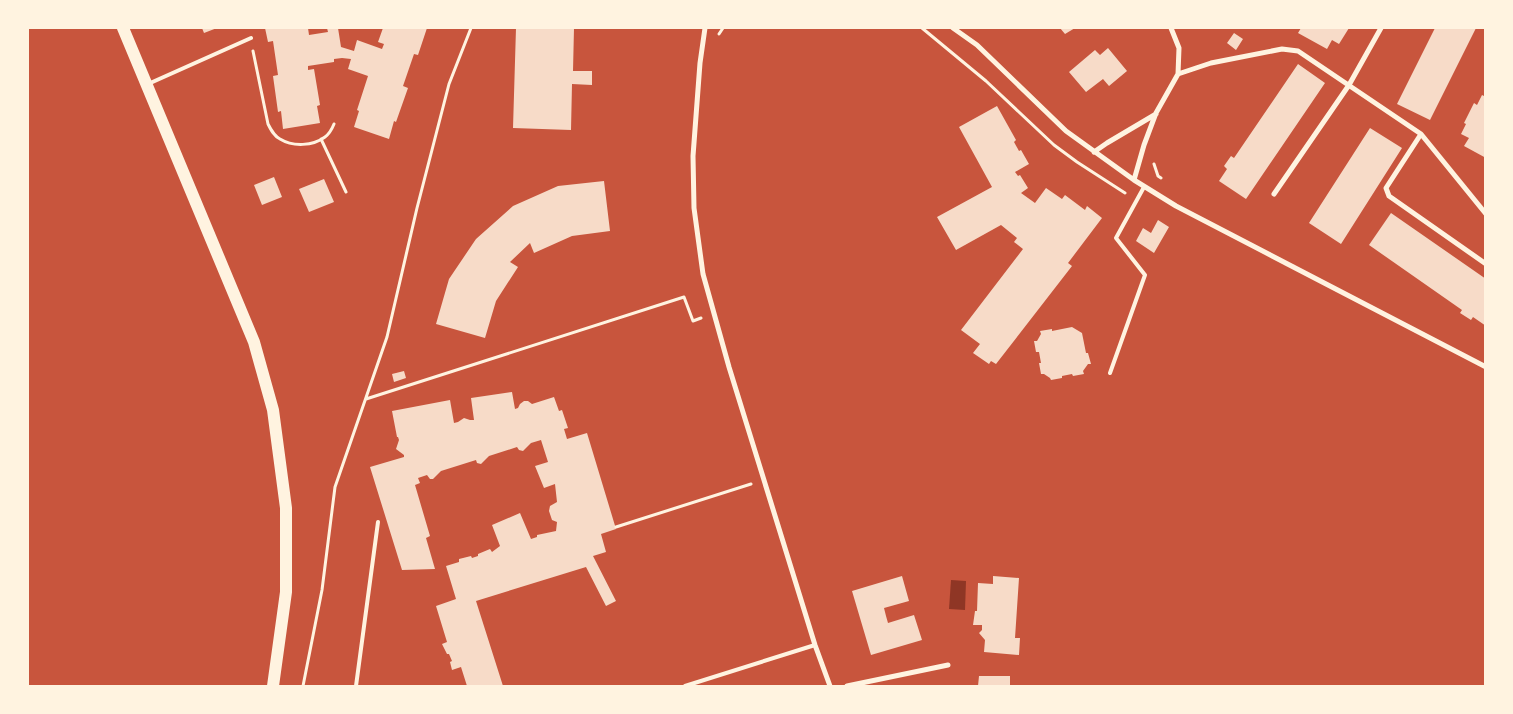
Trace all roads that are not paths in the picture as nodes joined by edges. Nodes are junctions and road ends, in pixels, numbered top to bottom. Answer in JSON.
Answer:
{"nodes":[{"id":1,"x":123,"y":28,"type":"edge"},
{"id":2,"x":705,"y":28,"type":"edge"},
{"id":3,"x":953,"y":28,"type":"edge"},
{"id":4,"x":1171,"y":28,"type":"edge"},
{"id":5,"x":1381,"y":28,"type":"edge"},
{"id":6,"x":251,"y":38,"type":"road end"},
{"id":7,"x":1178,"y":74,"type":"junction"},
{"id":8,"x":146,"y":85,"type":"junction"},
{"id":9,"x":1349,"y":85,"type":"junction"},
{"id":10,"x":1156,"y":114,"type":"junction"},
{"id":11,"x":1421,"y":134,"type":"junction"},
{"id":12,"x":1094,"y":152,"type":"junction"},
{"id":13,"x":1134,"y":180,"type":"junction"},
{"id":14,"x":1144,"y":187,"type":"junction"},
{"id":15,"x":1274,"y":194,"type":"dead end"},
{"id":16,"x":1486,"y":214,"type":"edge"},
{"id":17,"x":1486,"y":264,"type":"edge"},
{"id":18,"x":1486,"y":367,"type":"edge"},
{"id":19,"x":1110,"y":373,"type":"dead end"},
{"id":20,"x":378,"y":522,"type":"dead end"},
{"id":21,"x":815,"y":646,"type":"junction"},
{"id":22,"x":948,"y":665,"type":"dead end"},
{"id":23,"x":273,"y":686,"type":"edge"},
{"id":24,"x":356,"y":686,"type":"edge"},
{"id":25,"x":685,"y":686,"type":"edge"},
{"id":26,"x":830,"y":686,"type":"edge"},
{"id":27,"x":847,"y":686,"type":"edge"}],
"edges":[{"from":1,"to":8,"type":"main road"},
{"from":2,"to":21,"type":"street"},
{"from":3,"to":12,"type":"street"},
{"from":4,"to":7,"type":"street"},
{"from":5,"to":9,"type":"street"},
{"from":6,"to":8,"type":"lane"},
{"from":7,"to":9,"type":"street"},
{"from":7,"to":10,"type":"street"},
{"from":8,"to":23,"type":"main road"},
{"from":9,"to":11,"type":"street"},
{"from":9,"to":15,"type":"street"},
{"from":10,"to":12,"type":"street"},
{"from":10,"to":13,"type":"street"},
{"from":11,"to":16,"type":"street"},
{"from":11,"to":17,"type":"street"},
{"from":12,"to":13,"type":"street"},
{"from":13,"to":14,"type":"street"},
{"from":14,"to":18,"type":"street"},
{"from":14,"to":19,"type":"lane"},
{"from":20,"to":24,"type":"lane"},
{"from":21,"to":25,"type":"lane"},
{"from":21,"to":26,"type":"street"},
{"from":22,"to":27,"type":"street"}]}
